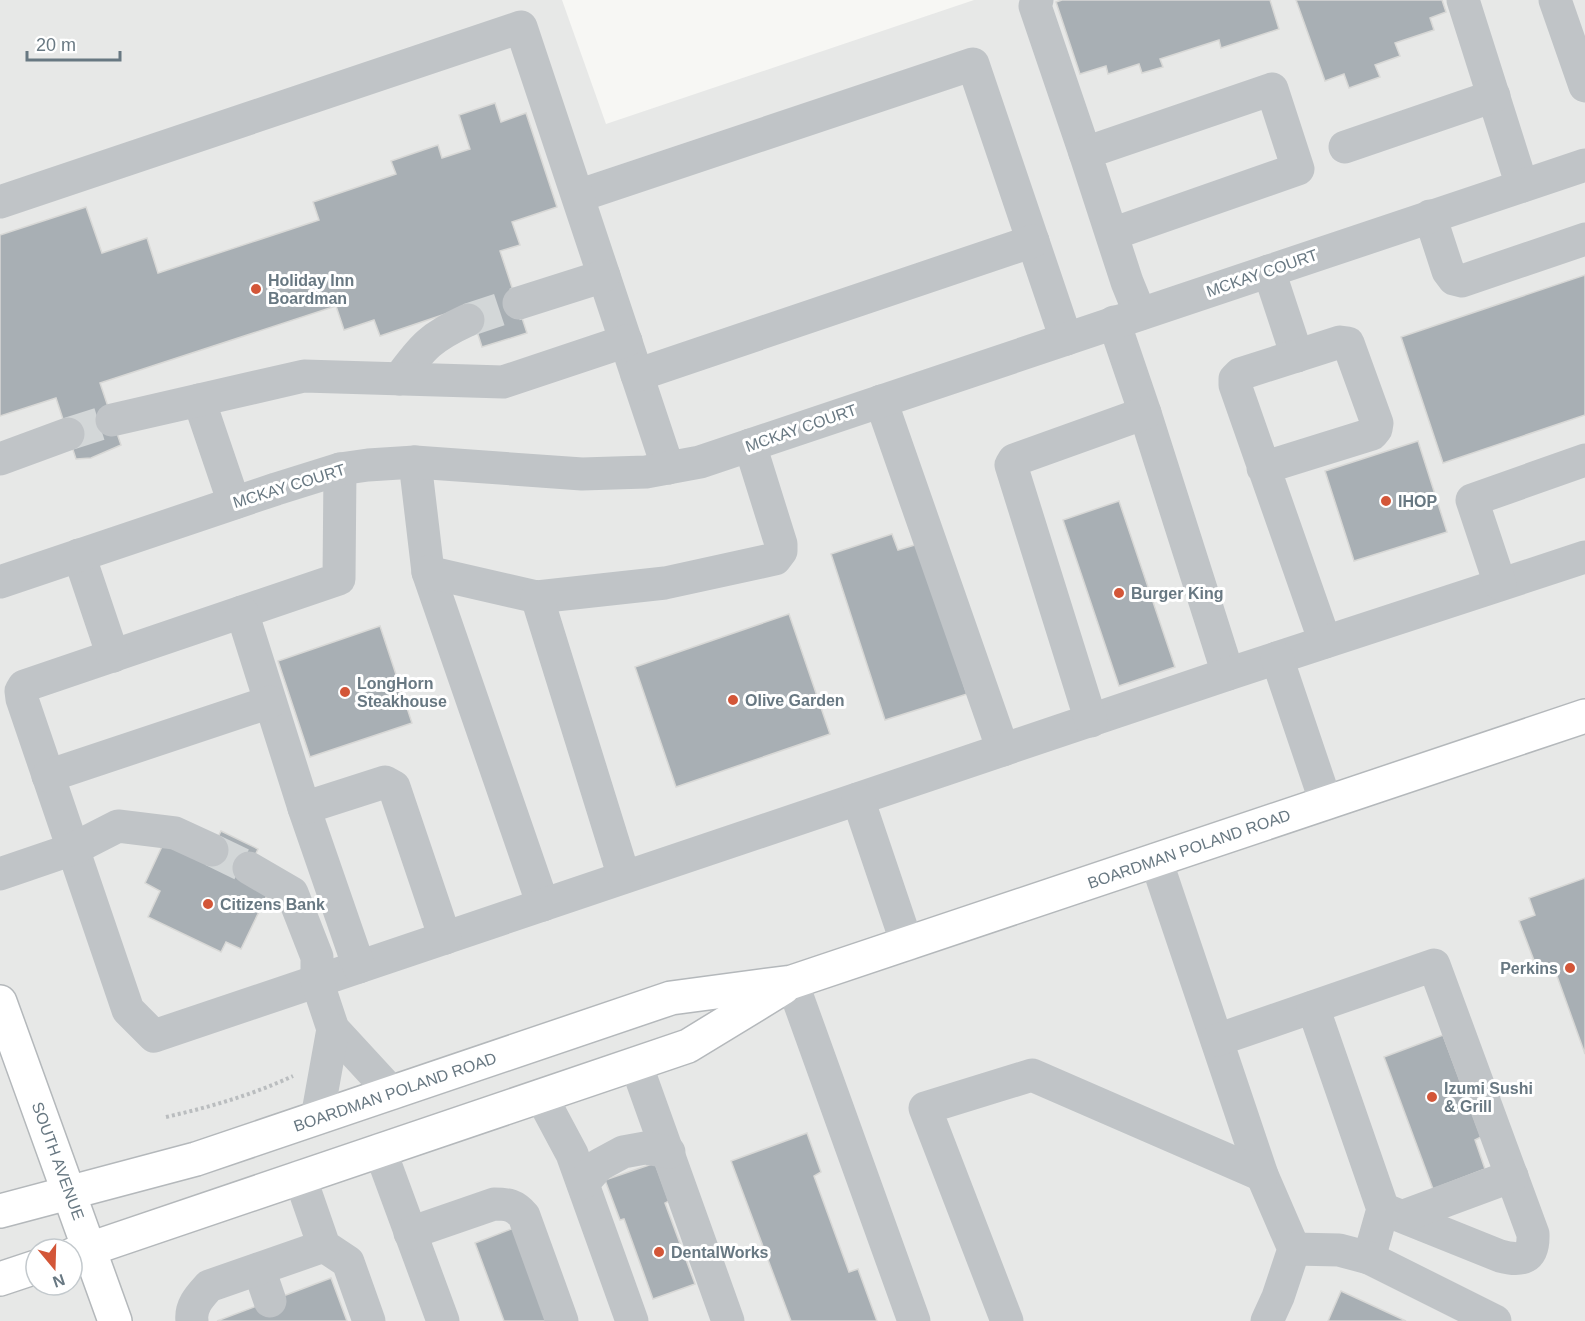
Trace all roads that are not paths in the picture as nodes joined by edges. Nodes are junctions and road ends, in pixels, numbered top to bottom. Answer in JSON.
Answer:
{"nodes":[{"id":1,"x":1037,"y":0,"type":"edge"},
{"id":2,"x":1463,"y":0,"type":"edge"},
{"id":3,"x":1555,"y":0,"type":"edge"},
{"id":4,"x":516,"y":13,"type":"edge"},
{"id":5,"x":1582,"y":70,"type":"edge"},
{"id":6,"x":1494,"y":96,"type":"junction"},
{"id":7,"x":1346,"y":147,"type":"dead end"},
{"id":8,"x":1085,"y":153,"type":"junction"},
{"id":9,"x":1585,"y":165,"type":"edge"},
{"id":10,"x":1522,"y":186,"type":"junction"},
{"id":11,"x":578,"y":196,"type":"junction"},
{"id":12,"x":0,"y":202,"type":"edge"},
{"id":13,"x":1430,"y":216,"type":"junction"},
{"id":14,"x":1112,"y":234,"type":"junction"},
{"id":15,"x":1585,"y":239,"type":"edge"},
{"id":16,"x":1033,"y":242,"type":"junction"},
{"id":17,"x":1269,"y":271,"type":"junction"},
{"id":18,"x":604,"y":276,"type":"junction"},
{"id":19,"x":519,"y":303,"type":"tunnel mouth"},
{"id":20,"x":1127,"y":318,"type":"junction"},
{"id":21,"x":468,"y":320,"type":"tunnel mouth"},
{"id":22,"x":1066,"y":339,"type":"junction"},
{"id":23,"x":626,"y":341,"type":"junction"},
{"id":24,"x":1296,"y":356,"type":"junction"},
{"id":25,"x":637,"y":375,"type":"junction"},
{"id":26,"x":399,"y":379,"type":"junction"},
{"id":27,"x":199,"y":400,"type":"junction"},
{"id":28,"x":881,"y":401,"type":"junction"},
{"id":29,"x":1145,"y":413,"type":"junction"},
{"id":30,"x":112,"y":420,"type":"tunnel mouth"},
{"id":31,"x":68,"y":434,"type":"tunnel mouth"},
{"id":32,"x":750,"y":445,"type":"junction"},
{"id":33,"x":0,"y":459,"type":"edge"},
{"id":34,"x":1585,"y":460,"type":"edge"},
{"id":35,"x":415,"y":462,"type":"junction"},
{"id":36,"x":668,"y":468,"type":"junction"},
{"id":37,"x":1263,"y":468,"type":"junction"},
{"id":38,"x":340,"y":469,"type":"junction"},
{"id":39,"x":234,"y":503,"type":"junction"},
{"id":40,"x":79,"y":555,"type":"junction"},
{"id":41,"x":1585,"y":557,"type":"edge"},
{"id":42,"x":428,"y":572,"type":"junction"},
{"id":43,"x":0,"y":582,"type":"edge"},
{"id":44,"x":1500,"y":584,"type":"junction"},
{"id":45,"x":537,"y":597,"type":"junction"},
{"id":46,"x":242,"y":612,"type":"junction"},
{"id":47,"x":1325,"y":642,"type":"junction"},
{"id":48,"x":113,"y":656,"type":"junction"},
{"id":49,"x":1277,"y":658,"type":"junction"},
{"id":50,"x":1228,"y":675,"type":"junction"},
{"id":51,"x":270,"y":702,"type":"junction"},
{"id":52,"x":1585,"y":716,"type":"edge"},
{"id":53,"x":1091,"y":721,"type":"junction"},
{"id":54,"x":1003,"y":750,"type":"junction"},
{"id":55,"x":48,"y":776,"type":"junction"},
{"id":56,"x":858,"y":799,"type":"junction"},
{"id":57,"x":1326,"y":803,"type":"junction"},
{"id":58,"x":304,"y":808,"type":"junction"},
{"id":59,"x":73,"y":849,"type":"junction"},
{"id":60,"x":212,"y":850,"type":"tunnel mouth"},
{"id":61,"x":1155,"y":860,"type":"junction"},
{"id":62,"x":249,"y":868,"type":"tunnel mouth"},
{"id":63,"x":0,"y":874,"type":"edge"},
{"id":64,"x":624,"y":878,"type":"junction"},
{"id":65,"x":543,"y":905,"type":"junction"},
{"id":66,"x":445,"y":938,"type":"junction"},
{"id":67,"x":908,"y":944,"type":"junction"},
{"id":68,"x":359,"y":967,"type":"junction"},
{"id":69,"x":317,"y":981,"type":"junction"},
{"id":70,"x":792,"y":982,"type":"junction"},
{"id":71,"x":0,"y":1002,"type":"edge"},
{"id":72,"x":1313,"y":1007,"type":"junction"},
{"id":73,"x":1216,"y":1040,"type":"junction"},
{"id":74,"x":331,"y":1043,"type":"junction"},
{"id":75,"x":636,"y":1064,"type":"junction"},
{"id":76,"x":392,"y":1093,"type":"junction"},
{"id":77,"x":542,"y":1096,"type":"junction"},
{"id":78,"x":317,"y":1118,"type":"junction"},
{"id":79,"x":380,"y":1150,"type":"junction"},
{"id":80,"x":669,"y":1152,"type":"junction"},
{"id":81,"x":1262,"y":1175,"type":"junction"},
{"id":82,"x":1512,"y":1176,"type":"junction"},
{"id":83,"x":300,"y":1177,"type":"junction"},
{"id":84,"x":584,"y":1183,"type":"junction"},
{"id":85,"x":69,"y":1193,"type":"junction"},
{"id":86,"x":0,"y":1211,"type":"edge"},
{"id":87,"x":1394,"y":1212,"type":"junction"},
{"id":88,"x":410,"y":1233,"type":"junction"},
{"id":89,"x":77,"y":1237,"type":"edge"},
{"id":90,"x":324,"y":1246,"type":"junction"},
{"id":91,"x":1294,"y":1249,"type":"junction"},
{"id":92,"x":84,"y":1251,"type":"edge"},
{"id":93,"x":1369,"y":1258,"type":"junction"},
{"id":94,"x":84,"y":1260,"type":"edge"},
{"id":95,"x":259,"y":1269,"type":"junction"},
{"id":96,"x":24,"y":1271,"type":"edge"},
{"id":97,"x":0,"y":1279,"type":"edge"},
{"id":98,"x":270,"y":1301,"type":"dead end"},
{"id":99,"x":631,"y":1319,"type":"edge"},
{"id":100,"x":115,"y":1321,"type":"edge"},
{"id":101,"x":192,"y":1321,"type":"edge"},
{"id":102,"x":369,"y":1321,"type":"edge"},
{"id":103,"x":443,"y":1321,"type":"edge"},
{"id":104,"x":562,"y":1321,"type":"edge"},
{"id":105,"x":728,"y":1321,"type":"edge"},
{"id":106,"x":914,"y":1321,"type":"edge"},
{"id":107,"x":1007,"y":1321,"type":"edge"},
{"id":108,"x":1266,"y":1321,"type":"edge"},
{"id":109,"x":1495,"y":1321,"type":"edge"}],
"edges":[{"from":1,"to":8,"type":"street"},
{"from":2,"to":6,"type":"street"},
{"from":3,"to":5,"type":"street"},
{"from":4,"to":11,"type":"street"},
{"from":4,"to":12,"type":"street"},
{"from":6,"to":7,"type":"street"},
{"from":6,"to":10,"type":"street"},
{"from":8,"to":14,"type":"street"},
{"from":8,"to":14,"type":"street"},
{"from":9,"to":10,"type":"street","name":"MCKAY COURT"},
{"from":10,"to":13,"type":"street","name":"MCKAY COURT"},
{"from":11,"to":16,"type":"street"},
{"from":11,"to":18,"type":"street"},
{"from":13,"to":15,"type":"street"},
{"from":13,"to":17,"type":"street","name":"MCKAY COURT"},
{"from":14,"to":20,"type":"street"},
{"from":16,"to":22,"type":"street"},
{"from":16,"to":25,"type":"street"},
{"from":17,"to":20,"type":"street","name":"MCKAY COURT"},
{"from":17,"to":24,"type":"street"},
{"from":18,"to":19,"type":"street"},
{"from":18,"to":23,"type":"street"},
{"from":20,"to":22,"type":"street","name":"MCKAY COURT"},
{"from":20,"to":29,"type":"street"},
{"from":21,"to":26,"type":"street"},
{"from":22,"to":28,"type":"street","name":"MCKAY COURT"},
{"from":23,"to":25,"type":"street"},
{"from":23,"to":26,"type":"street"},
{"from":24,"to":37,"type":"street"},
{"from":24,"to":37,"type":"street"},
{"from":25,"to":36,"type":"street"},
{"from":26,"to":27,"type":"street"},
{"from":27,"to":30,"type":"street"},
{"from":27,"to":39,"type":"street"},
{"from":28,"to":32,"type":"street","name":"MCKAY COURT"},
{"from":28,"to":54,"type":"street"},
{"from":29,"to":50,"type":"street"},
{"from":29,"to":53,"type":"street"},
{"from":31,"to":33,"type":"street"},
{"from":32,"to":36,"type":"street","name":"MCKAY COURT"},
{"from":32,"to":45,"type":"street"},
{"from":34,"to":44,"type":"street"},
{"from":35,"to":36,"type":"street","name":"MCKAY COURT"},
{"from":35,"to":38,"type":"street","name":"MCKAY COURT"},
{"from":35,"to":42,"type":"street"},
{"from":37,"to":47,"type":"street"},
{"from":38,"to":39,"type":"street","name":"MCKAY COURT"},
{"from":38,"to":46,"type":"street"},
{"from":39,"to":40,"type":"street","name":"MCKAY COURT"},
{"from":40,"to":43,"type":"street","name":"MCKAY COURT"},
{"from":40,"to":48,"type":"street"},
{"from":41,"to":44,"type":"street"},
{"from":42,"to":45,"type":"street"},
{"from":42,"to":65,"type":"street"},
{"from":44,"to":47,"type":"street"},
{"from":45,"to":64,"type":"street"},
{"from":46,"to":48,"type":"street"},
{"from":46,"to":51,"type":"street"},
{"from":47,"to":49,"type":"street"},
{"from":48,"to":55,"type":"street"},
{"from":49,"to":50,"type":"street"},
{"from":49,"to":57,"type":"street"},
{"from":50,"to":53,"type":"street"},
{"from":51,"to":55,"type":"street"},
{"from":51,"to":58,"type":"street"},
{"from":52,"to":57,"type":"main road","name":"BOARDMAN POLAND ROAD"},
{"from":53,"to":54,"type":"street"},
{"from":54,"to":56,"type":"street"},
{"from":55,"to":59,"type":"street"},
{"from":56,"to":64,"type":"street"},
{"from":56,"to":67,"type":"street"},
{"from":57,"to":61,"type":"main road","name":"BOARDMAN POLAND ROAD"},
{"from":58,"to":66,"type":"street"},
{"from":58,"to":68,"type":"street"},
{"from":59,"to":60,"type":"street"},
{"from":59,"to":63,"type":"street"},
{"from":59,"to":69,"type":"street"},
{"from":61,"to":67,"type":"main road","name":"BOARDMAN POLAND ROAD"},
{"from":61,"to":73,"type":"street"},
{"from":62,"to":69,"type":"street"},
{"from":64,"to":65,"type":"street"},
{"from":65,"to":66,"type":"street"},
{"from":66,"to":68,"type":"street"},
{"from":67,"to":70,"type":"main road","name":"BOARDMAN POLAND ROAD"},
{"from":68,"to":69,"type":"street"},
{"from":69,"to":74,"type":"street"},
{"from":70,"to":75,"type":"main road","name":"BOARDMAN POLAND ROAD"},
{"from":70,"to":76,"type":"main road","name":"BOARDMAN POLAND ROAD"},
{"from":70,"to":106,"type":"street"},
{"from":71,"to":85,"type":"main road","name":"SOUTH AVENUE"},
{"from":72,"to":73,"type":"street"},
{"from":72,"to":82,"type":"street"},
{"from":72,"to":87,"type":"street"},
{"from":73,"to":81,"type":"street"},
{"from":74,"to":76,"type":"street"},
{"from":74,"to":78,"type":"street"},
{"from":75,"to":77,"type":"main road","name":"BOARDMAN POLAND ROAD"},
{"from":75,"to":80,"type":"street"},
{"from":76,"to":78,"type":"main road","name":"BOARDMAN POLAND ROAD"},
{"from":77,"to":79,"type":"main road","name":"BOARDMAN POLAND ROAD"},
{"from":77,"to":84,"type":"street"},
{"from":78,"to":85,"type":"main road","name":"BOARDMAN POLAND ROAD"},
{"from":79,"to":83,"type":"main road","name":"BOARDMAN POLAND ROAD"},
{"from":79,"to":88,"type":"street"},
{"from":80,"to":84,"type":"street"},
{"from":80,"to":105,"type":"street"},
{"from":81,"to":91,"type":"street"},
{"from":81,"to":107,"type":"street"},
{"from":82,"to":87,"type":"street"},
{"from":82,"to":87,"type":"street"},
{"from":83,"to":90,"type":"street"},
{"from":83,"to":92,"type":"main road","name":"BOARDMAN POLAND ROAD"},
{"from":84,"to":99,"type":"street"},
{"from":85,"to":86,"type":"main road","name":"BOARDMAN POLAND ROAD"},
{"from":85,"to":89,"type":"main road","name":"SOUTH AVENUE"},
{"from":87,"to":93,"type":"street"},
{"from":88,"to":103,"type":"street"},
{"from":88,"to":104,"type":"street"},
{"from":90,"to":95,"type":"street"},
{"from":90,"to":102,"type":"street"},
{"from":91,"to":93,"type":"street"},
{"from":91,"to":108,"type":"street"},
{"from":93,"to":109,"type":"street"},
{"from":94,"to":100,"type":"main road","name":"SOUTH AVENUE"},
{"from":95,"to":98,"type":"street"},
{"from":95,"to":101,"type":"street"},
{"from":96,"to":97,"type":"main road"}]}
